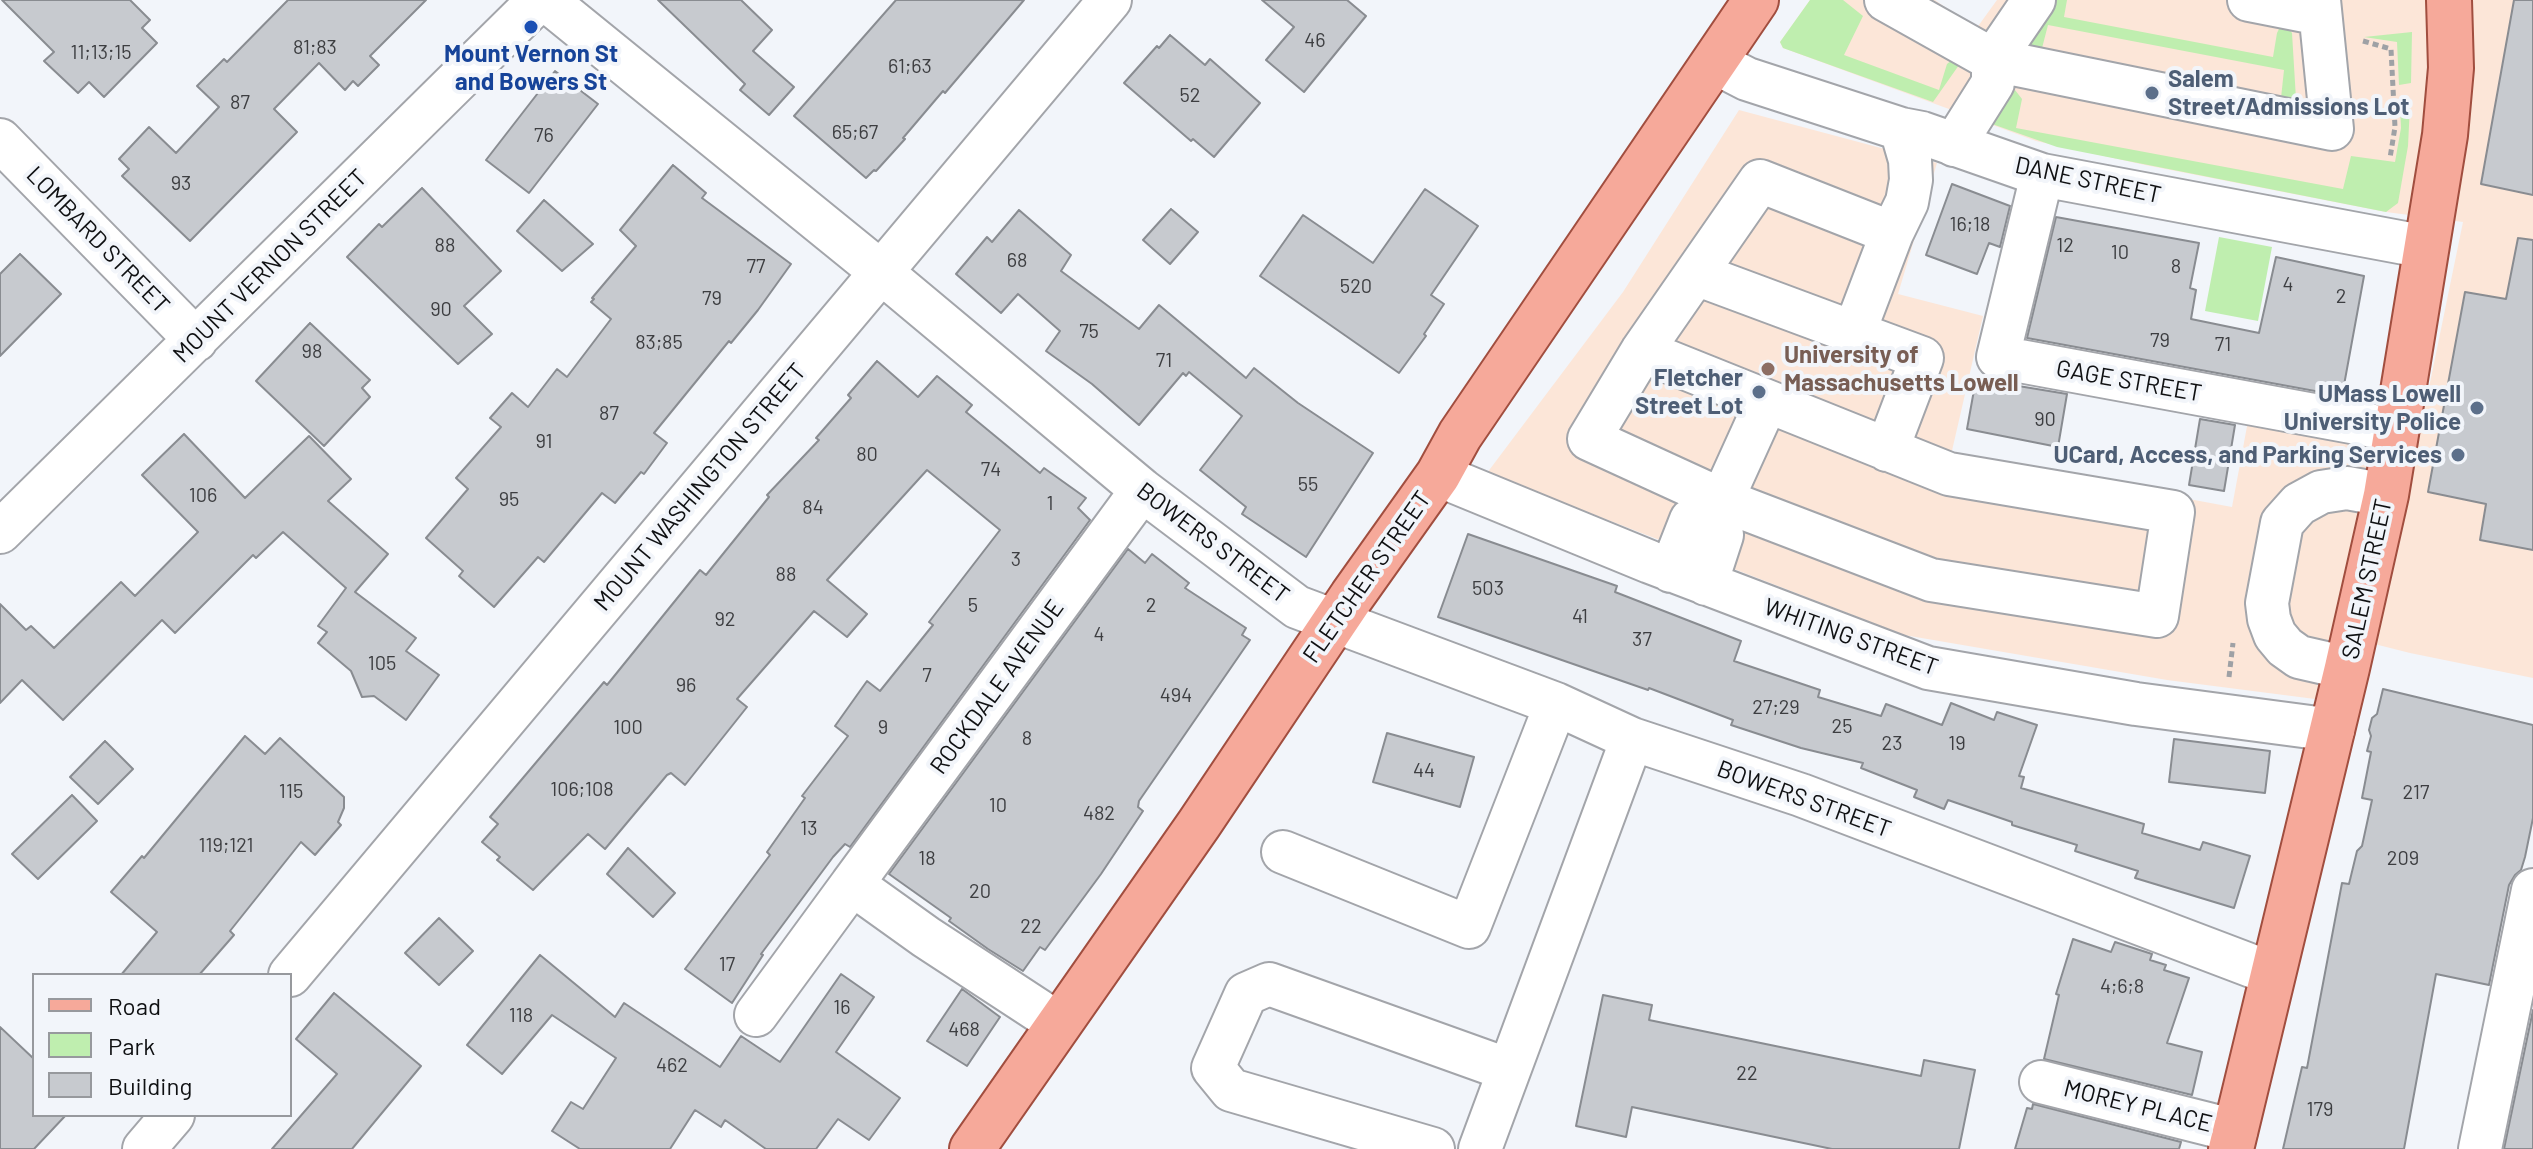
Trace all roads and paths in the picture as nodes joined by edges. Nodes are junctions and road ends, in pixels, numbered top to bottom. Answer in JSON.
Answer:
{"nodes":[{"id":1,"x":539,"y":0,"type":"edge"},
{"id":2,"x":546,"y":0,"type":"edge"},
{"id":3,"x":1110,"y":0,"type":"edge"},
{"id":4,"x":1756,"y":0,"type":"edge"},
{"id":5,"x":1886,"y":0,"type":"edge"},
{"id":6,"x":2034,"y":0,"type":"edge"},
{"id":7,"x":2249,"y":0,"type":"edge"},
{"id":8,"x":2449,"y":0,"type":"edge"},
{"id":9,"x":2319,"y":7,"type":"edge"},
{"id":10,"x":2358,"y":40,"type":"dead end"},
{"id":11,"x":1993,"y":60,"type":"junction"},
{"id":12,"x":1714,"y":62,"type":"junction"},
{"id":13,"x":1926,"y":136,"type":"junction"},
{"id":14,"x":0,"y":140,"type":"edge"},
{"id":15,"x":2390,"y":158,"type":"dead end"},
{"id":16,"x":2042,"y":175,"type":"junction"},
{"id":17,"x":1892,"y":233,"type":"junction"},
{"id":18,"x":2426,"y":247,"type":"junction"},
{"id":19,"x":881,"y":272,"type":"junction"},
{"id":20,"x":1696,"y":274,"type":"junction"},
{"id":21,"x":1854,"y":333,"type":"junction"},
{"id":22,"x":196,"y":340,"type":"junction"},
{"id":23,"x":1642,"y":351,"type":"junction"},
{"id":24,"x":1766,"y":403,"type":"junction"},
{"id":25,"x":2395,"y":430,"type":"junction"},
{"id":26,"x":1887,"y":450,"type":"junction"},
{"id":27,"x":1438,"y":475,"type":"junction"},
{"id":28,"x":1142,"y":490,"type":"junction"},
{"id":29,"x":2386,"y":495,"type":"junction"},
{"id":30,"x":1720,"y":506,"type":"junction"},
{"id":31,"x":0,"y":532,"type":"edge"},
{"id":32,"x":1688,"y":577,"type":"junction"},
{"id":33,"x":1336,"y":621,"type":"junction"},
{"id":34,"x":2234,"y":641,"type":"dead end"},
{"id":35,"x":2347,"y":668,"type":"junction"},
{"id":36,"x":2229,"y":680,"type":"dead end"},
{"id":37,"x":1556,"y":704,"type":"junction"},
{"id":38,"x":2333,"y":730,"type":"junction"},
{"id":39,"x":1632,"y":739,"type":"junction"},
{"id":40,"x":1283,"y":852,"type":"dead end"},
{"id":41,"x":852,"y":884,"type":"junction"},
{"id":42,"x":2533,"y":890,"type":"edge"},
{"id":43,"x":292,"y":973,"type":"edge"},
{"id":44,"x":2273,"y":974,"type":"junction"},
{"id":45,"x":756,"y":1015,"type":"dead end"},
{"id":46,"x":1059,"y":1024,"type":"junction"},
{"id":47,"x":1509,"y":1070,"type":"junction"},
{"id":48,"x":2041,"y":1082,"type":"dead end"},
{"id":49,"x":171,"y":1117,"type":"edge"},
{"id":50,"x":2233,"y":1140,"type":"edge"},
{"id":51,"x":144,"y":1149,"type":"edge"},
{"id":52,"x":972,"y":1149,"type":"edge"},
{"id":53,"x":1433,"y":1149,"type":"edge"},
{"id":54,"x":1480,"y":1149,"type":"edge"},
{"id":55,"x":2480,"y":1149,"type":"edge"}],
"edges":[{"from":1,"to":22,"type":"street","name":"MOUNT VERNON STREET"},
{"from":2,"to":19,"type":"street","name":"BOWERS STREET"},
{"from":3,"to":19,"type":"street","name":"MOUNT WASHINGTON STREET"},
{"from":4,"to":12,"type":"main road","name":"FLETCHER STREET"},
{"from":5,"to":11,"type":"street"},
{"from":6,"to":11,"type":"street"},
{"from":7,"to":9,"type":"street"},
{"from":8,"to":18,"type":"main road","name":"SALEM STREET"},
{"from":9,"to":11,"type":"street"},
{"from":10,"to":15,"type":"path"},
{"from":11,"to":13,"type":"street"},
{"from":12,"to":13,"type":"street","name":"DANE STREET"},
{"from":12,"to":27,"type":"main road","name":"FLETCHER STREET"},
{"from":13,"to":16,"type":"street","name":"DANE STREET"},
{"from":13,"to":17,"type":"street"},
{"from":14,"to":22,"type":"street","name":"LOMBARD STREET"},
{"from":16,"to":18,"type":"street","name":"DANE STREET"},
{"from":16,"to":25,"type":"street","name":"GAGE STREET"},
{"from":17,"to":20,"type":"street"},
{"from":17,"to":21,"type":"street"},
{"from":18,"to":25,"type":"main road","name":"SALEM STREET"},
{"from":19,"to":28,"type":"street","name":"BOWERS STREET"},
{"from":19,"to":43,"type":"street","name":"MOUNT WASHINGTON STREET"},
{"from":20,"to":21,"type":"street"},
{"from":20,"to":23,"type":"street"},
{"from":21,"to":26,"type":"street"},
{"from":22,"to":31,"type":"street","name":"MOUNT VERNON STREET"},
{"from":23,"to":24,"type":"street"},
{"from":23,"to":30,"type":"street"},
{"from":24,"to":26,"type":"street"},
{"from":24,"to":30,"type":"street"},
{"from":25,"to":29,"type":"main road","name":"SALEM STREET"},
{"from":26,"to":30,"type":"street"},
{"from":27,"to":32,"type":"street","name":"WHITING STREET"},
{"from":27,"to":33,"type":"main road","name":"FLETCHER STREET"},
{"from":28,"to":33,"type":"street","name":"BOWERS STREET"},
{"from":28,"to":41,"type":"street","name":"ROCKDALE AVENUE"},
{"from":29,"to":35,"type":"main road","name":"SALEM STREET"},
{"from":29,"to":35,"type":"street"},
{"from":30,"to":32,"type":"street"},
{"from":32,"to":38,"type":"street","name":"WHITING STREET"},
{"from":33,"to":37,"type":"street","name":"BOWERS STREET"},
{"from":33,"to":46,"type":"main road","name":"FLETCHER STREET"},
{"from":34,"to":36,"type":"path"},
{"from":35,"to":38,"type":"main road","name":"SALEM STREET"},
{"from":37,"to":39,"type":"street","name":"BOWERS STREET"},
{"from":37,"to":40,"type":"street"},
{"from":38,"to":44,"type":"main road","name":"SALEM STREET"},
{"from":39,"to":44,"type":"street","name":"BOWERS STREET"},
{"from":39,"to":47,"type":"street"},
{"from":41,"to":45,"type":"street","name":"ROCKDALE AVENUE"},
{"from":41,"to":46,"type":"street"},
{"from":42,"to":55,"type":"street"},
{"from":44,"to":50,"type":"main road","name":"SALEM STREET"},
{"from":46,"to":52,"type":"main road","name":"FLETCHER STREET"},
{"from":47,"to":53,"type":"street"},
{"from":47,"to":54,"type":"street"},
{"from":48,"to":50,"type":"street","name":"MOREY PLACE"},
{"from":49,"to":51,"type":"street"}]}
